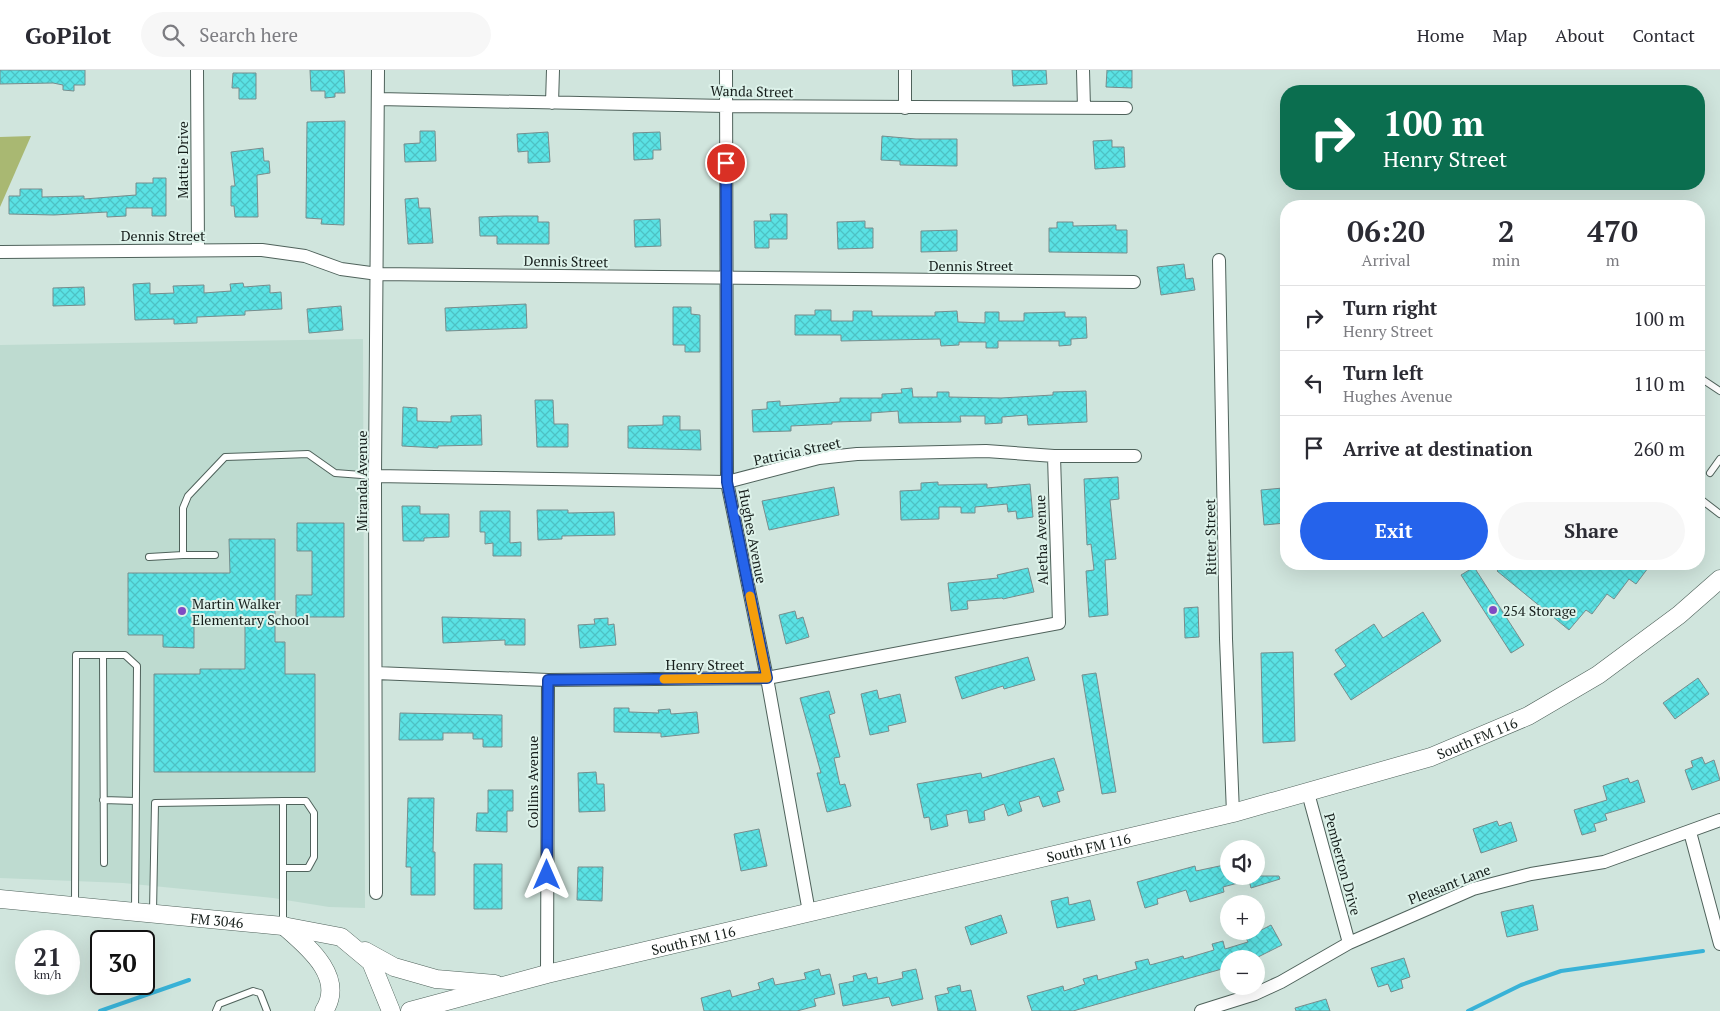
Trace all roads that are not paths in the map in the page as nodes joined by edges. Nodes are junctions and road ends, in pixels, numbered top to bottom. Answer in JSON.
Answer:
{"nodes":[{"id":1,"x":197,"y":70,"type":"edge"},
{"id":2,"x":378,"y":70,"type":"edge"},
{"id":3,"x":552,"y":70,"type":"edge"},
{"id":4,"x":726,"y":70,"type":"edge"},
{"id":5,"x":905,"y":70,"type":"edge"},
{"id":6,"x":1084,"y":70,"type":"edge"},
{"id":7,"x":378,"y":100,"type":"junction"},
{"id":8,"x":552,"y":104,"type":"junction"},
{"id":9,"x":726,"y":106,"type":"junction"},
{"id":10,"x":905,"y":108,"type":"junction"},
{"id":11,"x":1084,"y":108,"type":"junction"},
{"id":12,"x":1126,"y":108,"type":"dead end"},
{"id":13,"x":198,"y":249,"type":"junction"},
{"id":14,"x":0,"y":252,"type":"edge"},
{"id":15,"x":1219,"y":260,"type":"dead end"},
{"id":16,"x":378,"y":274,"type":"junction"},
{"id":17,"x":726,"y":278,"type":"junction"},
{"id":18,"x":1134,"y":282,"type":"dead end"},
{"id":19,"x":1705,"y":381,"type":"edge"},
{"id":20,"x":1720,"y":391,"type":"edge"},
{"id":21,"x":1054,"y":456,"type":"junction"},
{"id":22,"x":1135,"y":456,"type":"dead end"},
{"id":23,"x":1720,"y":459,"type":"edge"},
{"id":24,"x":1710,"y":473,"type":"dead end"},
{"id":25,"x":375,"y":476,"type":"junction"},
{"id":26,"x":727,"y":482,"type":"junction"},
{"id":27,"x":1705,"y":503,"type":"edge"},
{"id":28,"x":1720,"y":514,"type":"edge"},
{"id":29,"x":215,"y":555,"type":"dead end"},
{"id":30,"x":183,"y":556,"type":"junction"},
{"id":31,"x":149,"y":557,"type":"dead end"},
{"id":32,"x":1720,"y":579,"type":"edge"},
{"id":33,"x":1059,"y":623,"type":"joint"},
{"id":34,"x":102,"y":655,"type":"junction"},
{"id":35,"x":376,"y":673,"type":"junction"},
{"id":36,"x":767,"y":678,"type":"junction"},
{"id":37,"x":548,"y":680,"type":"junction"},
{"id":38,"x":1308,"y":793,"type":"junction"},
{"id":39,"x":103,"y":800,"type":"junction"},
{"id":40,"x":136,"y":801,"type":"junction"},
{"id":41,"x":282,"y":801,"type":"junction"},
{"id":42,"x":1233,"y":812,"type":"junction"},
{"id":43,"x":1720,"y":820,"type":"edge"},
{"id":44,"x":1690,"y":832,"type":"junction"},
{"id":45,"x":104,"y":863,"type":"dead end"},
{"id":46,"x":283,"y":868,"type":"junction"},
{"id":47,"x":376,"y":893,"type":"dead end"},
{"id":48,"x":0,"y":899,"type":"edge"},
{"id":49,"x":75,"y":906,"type":"junction"},
{"id":50,"x":135,"y":912,"type":"junction"},
{"id":51,"x":808,"y":912,"type":"junction"},
{"id":52,"x":153,"y":914,"type":"junction"},
{"id":53,"x":283,"y":926,"type":"junction"},
{"id":54,"x":344,"y":940,"type":"junction"},
{"id":55,"x":1349,"y":943,"type":"junction"},
{"id":56,"x":1720,"y":944,"type":"edge"},
{"id":57,"x":547,"y":974,"type":"junction"},
{"id":58,"x":508,"y":985,"type":"junction"},
{"id":59,"x":216,"y":1011,"type":"edge"},
{"id":60,"x":267,"y":1011,"type":"edge"},
{"id":61,"x":324,"y":1011,"type":"edge"},
{"id":62,"x":391,"y":1011,"type":"edge"},
{"id":63,"x":410,"y":1011,"type":"edge"},
{"id":64,"x":1201,"y":1011,"type":"edge"}],
"edges":[{"from":1,"to":13,"type":"street","name":"Mattie Drive"},
{"from":2,"to":7,"type":"street","name":"Miranda Avenue"},
{"from":3,"to":8,"type":"street"},
{"from":4,"to":9,"type":"street","name":"Hughes Avenue"},
{"from":5,"to":10,"type":"street"},
{"from":6,"to":11,"type":"street"},
{"from":7,"to":8,"type":"street","name":"Wanda Street"},
{"from":7,"to":16,"type":"street","name":"Miranda Avenue"},
{"from":8,"to":9,"type":"street","name":"Wanda Street"},
{"from":9,"to":10,"type":"street","name":"Wanda Street"},
{"from":9,"to":17,"type":"street","name":"Hughes Avenue"},
{"from":10,"to":11,"type":"street","name":"Wanda Street"},
{"from":11,"to":12,"type":"street","name":"Wanda Street"},
{"from":13,"to":14,"type":"street","name":"Dennis Street"},
{"from":13,"to":16,"type":"street","name":"Dennis Street"},
{"from":15,"to":42,"type":"street","name":"Ritter Street"},
{"from":16,"to":17,"type":"street","name":"Dennis Street"},
{"from":16,"to":25,"type":"street","name":"Miranda Avenue"},
{"from":17,"to":18,"type":"street","name":"Dennis Street"},
{"from":17,"to":26,"type":"street","name":"Hughes Avenue"},
{"from":19,"to":20,"type":"lane"},
{"from":21,"to":22,"type":"street","name":"Patricia Street"},
{"from":21,"to":26,"type":"street","name":"Patricia Street"},
{"from":21,"to":33,"type":"street","name":"Aletha Avenue"},
{"from":23,"to":24,"type":"lane"},
{"from":25,"to":26,"type":"street","name":"Patricia Street"},
{"from":25,"to":30,"type":"lane"},
{"from":25,"to":35,"type":"street","name":"Miranda Avenue"},
{"from":26,"to":36,"type":"street","name":"Hughes Avenue"},
{"from":27,"to":28,"type":"lane"},
{"from":29,"to":30,"type":"lane"},
{"from":30,"to":31,"type":"lane"},
{"from":32,"to":38,"type":"main road","name":"South FM 116"},
{"from":33,"to":36,"type":"street","name":"Henry Street"},
{"from":34,"to":39,"type":"lane"},
{"from":34,"to":40,"type":"lane"},
{"from":34,"to":49,"type":"lane"},
{"from":35,"to":37,"type":"street","name":"Henry Street"},
{"from":35,"to":47,"type":"street","name":"Miranda Avenue"},
{"from":36,"to":37,"type":"street","name":"Henry Street"},
{"from":36,"to":51,"type":"street","name":"Hughes Avenue"},
{"from":37,"to":57,"type":"street","name":"Collins Avenue"},
{"from":38,"to":42,"type":"main road","name":"South FM 116"},
{"from":38,"to":55,"type":"street","name":"Pemberton Drive"},
{"from":39,"to":40,"type":"lane"},
{"from":39,"to":45,"type":"lane"},
{"from":40,"to":50,"type":"lane"},
{"from":41,"to":46,"type":"lane"},
{"from":41,"to":46,"type":"lane"},
{"from":41,"to":52,"type":"lane"},
{"from":42,"to":51,"type":"main road","name":"South FM 116"},
{"from":43,"to":44,"type":"street","name":"Pleasant Lane"},
{"from":44,"to":55,"type":"street","name":"Pleasant Lane"},
{"from":44,"to":56,"type":"street"},
{"from":46,"to":53,"type":"lane"},
{"from":48,"to":49,"type":"main road","name":"FM 3046","number":"FM 3046"},
{"from":49,"to":50,"type":"main road","name":"FM 3046","number":"FM 3046"},
{"from":50,"to":52,"type":"main road","name":"FM 3046","number":"FM 3046"},
{"from":51,"to":57,"type":"main road","name":"South FM 116"},
{"from":52,"to":53,"type":"main road","name":"FM 3046","number":"FM 3046"},
{"from":53,"to":54,"type":"main road","name":"FM 3046","number":"FM 3046"},
{"from":53,"to":61,"type":"main road"},
{"from":54,"to":58,"type":"main road"},
{"from":54,"to":62,"type":"main road","name":"FM 3046","number":"FM 3046"},
{"from":55,"to":64,"type":"street","name":"Pleasant Lane"},
{"from":57,"to":58,"type":"main road","name":"South FM 116"},
{"from":58,"to":63,"type":"main road","name":"South FM 116"},
{"from":59,"to":60,"type":"lane"}]}
